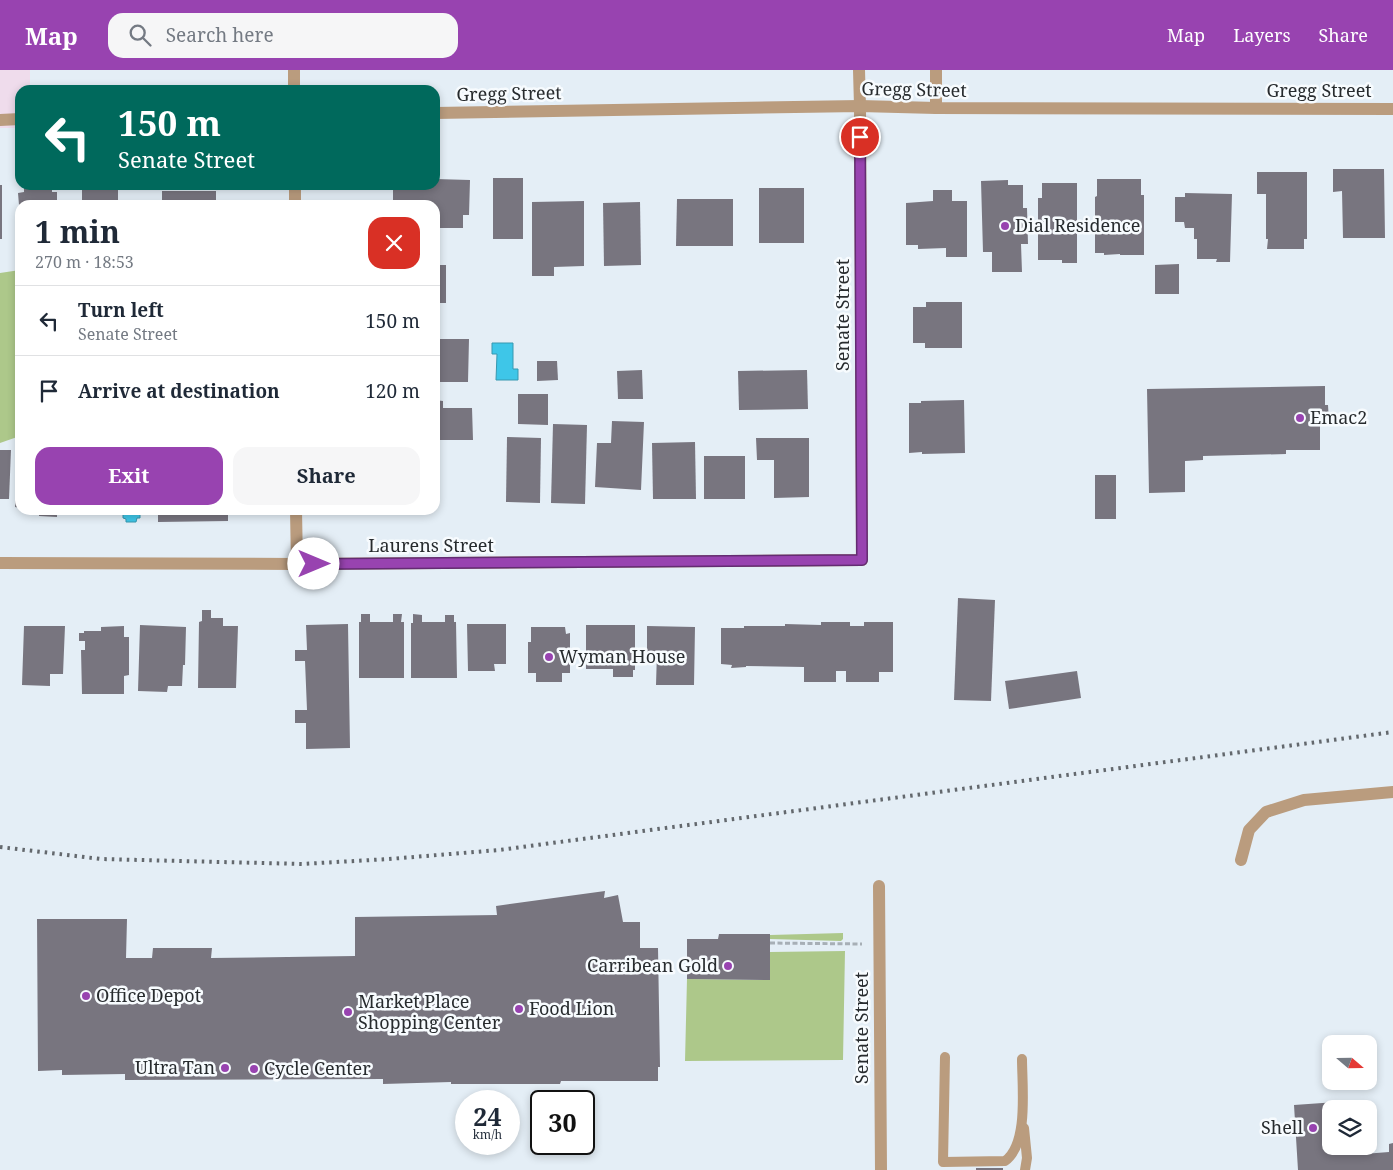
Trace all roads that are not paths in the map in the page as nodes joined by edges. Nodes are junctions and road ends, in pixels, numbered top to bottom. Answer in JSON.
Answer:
{"nodes":[{"id":1,"x":294,"y":70,"type":"edge"},
{"id":2,"x":859,"y":70,"type":"edge"},
{"id":3,"x":936,"y":70,"type":"edge"},
{"id":4,"x":294,"y":85,"type":"edge"},
{"id":5,"x":860,"y":106,"type":"junction"},
{"id":6,"x":936,"y":108,"type":"junction"},
{"id":7,"x":1393,"y":109,"type":"edge"},
{"id":8,"x":440,"y":113,"type":"edge"},
{"id":9,"x":15,"y":119,"type":"edge"},
{"id":10,"x":0,"y":120,"type":"edge"},
{"id":11,"x":296,"y":515,"type":"edge"},
{"id":12,"x":862,"y":560,"type":"joint"},
{"id":13,"x":0,"y":563,"type":"edge"},
{"id":14,"x":297,"y":564,"type":"junction"},
{"id":15,"x":1393,"y":792,"type":"edge"},
{"id":16,"x":1241,"y":860,"type":"dead end"},
{"id":17,"x":879,"y":886,"type":"dead end"},
{"id":18,"x":944,"y":1057,"type":"dead end"},
{"id":19,"x":1022,"y":1059,"type":"dead end"},
{"id":20,"x":1023,"y":1122,"type":"junction"},
{"id":21,"x":943,"y":1166,"type":"edge"},
{"id":22,"x":881,"y":1170,"type":"edge"},
{"id":23,"x":1025,"y":1170,"type":"edge"}],
"edges":[{"from":1,"to":4,"type":"street"},
{"from":2,"to":5,"type":"street","name":"Senate Street"},
{"from":3,"to":6,"type":"street"},
{"from":5,"to":6,"type":"street","name":"Gregg Street"},
{"from":5,"to":8,"type":"street","name":"Gregg Street"},
{"from":5,"to":12,"type":"street","name":"Senate Street"},
{"from":6,"to":7,"type":"street","name":"Gregg Street"},
{"from":9,"to":10,"type":"street"},
{"from":11,"to":14,"type":"street"},
{"from":12,"to":14,"type":"street","name":"Laurens Street"},
{"from":13,"to":14,"type":"street","name":"Laurens Street"},
{"from":15,"to":16,"type":"street"},
{"from":17,"to":22,"type":"street","name":"Senate Street"},
{"from":18,"to":21,"type":"lane"},
{"from":19,"to":20,"type":"lane"},
{"from":20,"to":21,"type":"lane"},
{"from":20,"to":23,"type":"lane"}]}
